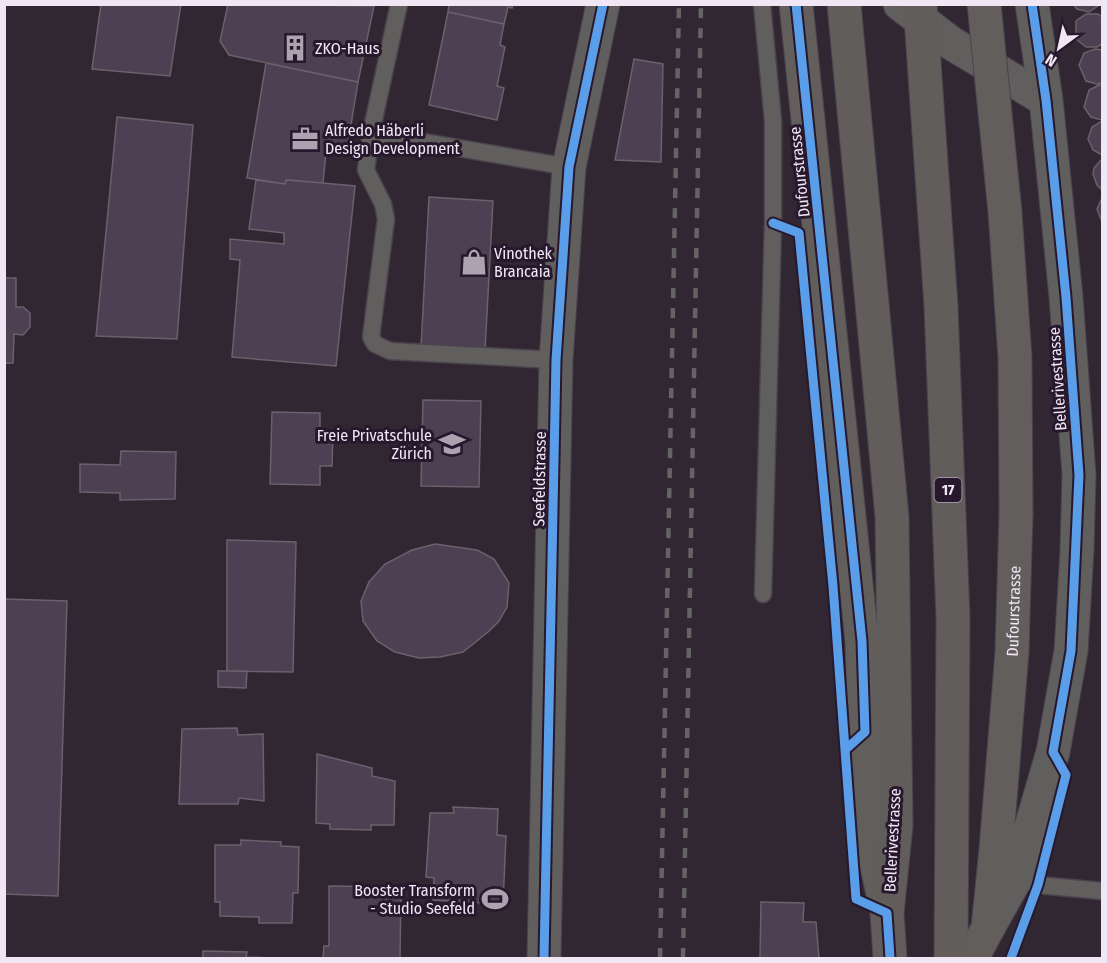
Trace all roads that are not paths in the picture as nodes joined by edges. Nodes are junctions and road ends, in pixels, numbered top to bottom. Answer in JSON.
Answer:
{"nodes":[{"id":1,"x":399,"y":4,"type":"edge"},
{"id":2,"x":603,"y":4,"type":"edge"},
{"id":3,"x":762,"y":4,"type":"edge"},
{"id":4,"x":796,"y":4,"type":"edge"},
{"id":5,"x":844,"y":4,"type":"edge"},
{"id":6,"x":984,"y":4,"type":"edge"},
{"id":7,"x":1032,"y":4,"type":"edge"},
{"id":8,"x":914,"y":10,"type":"edge"},
{"id":9,"x":1046,"y":99,"type":"junction"},
{"id":10,"x":371,"y":133,"type":"junction"},
{"id":11,"x":569,"y":167,"type":"junction"},
{"id":12,"x":556,"y":360,"type":"junction"},
{"id":13,"x":763,"y":594,"type":"dead end"},
{"id":14,"x":1016,"y":878,"type":"junction"},
{"id":15,"x":1102,"y":891,"type":"edge"},
{"id":16,"x":887,"y":913,"type":"junction"},
{"id":17,"x":988,"y":928,"type":"junction"},
{"id":18,"x":544,"y":958,"type":"edge"},
{"id":19,"x":890,"y":958,"type":"edge"},
{"id":20,"x":951,"y":958,"type":"edge"},
{"id":21,"x":972,"y":958,"type":"edge"}],
"edges":[{"from":1,"to":10,"type":"lane"},
{"from":2,"to":11,"type":"street","name":"Seefeldstrasse"},
{"from":3,"to":13,"type":"lane"},
{"from":4,"to":16,"type":"main road","name":"Dufourstrasse"},
{"from":5,"to":16,"type":"main road","name":"Bellerivestrasse"},
{"from":6,"to":17,"type":"main road","name":"Dufourstrasse","bridge":true},
{"from":7,"to":9,"type":"street","name":"Bellerivestrasse"},
{"from":8,"to":9,"type":"street"},
{"from":8,"to":20,"type":"main road","number":"17"},
{"from":9,"to":14,"type":"street","name":"Bellerivestrasse"},
{"from":10,"to":11,"type":"lane"},
{"from":10,"to":12,"type":"lane"},
{"from":11,"to":12,"type":"street","name":"Seefeldstrasse"},
{"from":12,"to":18,"type":"street","name":"Seefeldstrasse"},
{"from":14,"to":15,"type":"lane"},
{"from":14,"to":17,"type":"street","name":"Bellerivestrasse"},
{"from":16,"to":19,"type":"main road","name":"Bellerivestrasse"},
{"from":17,"to":21,"type":"main road","name":"Bellerivestrasse"}]}
